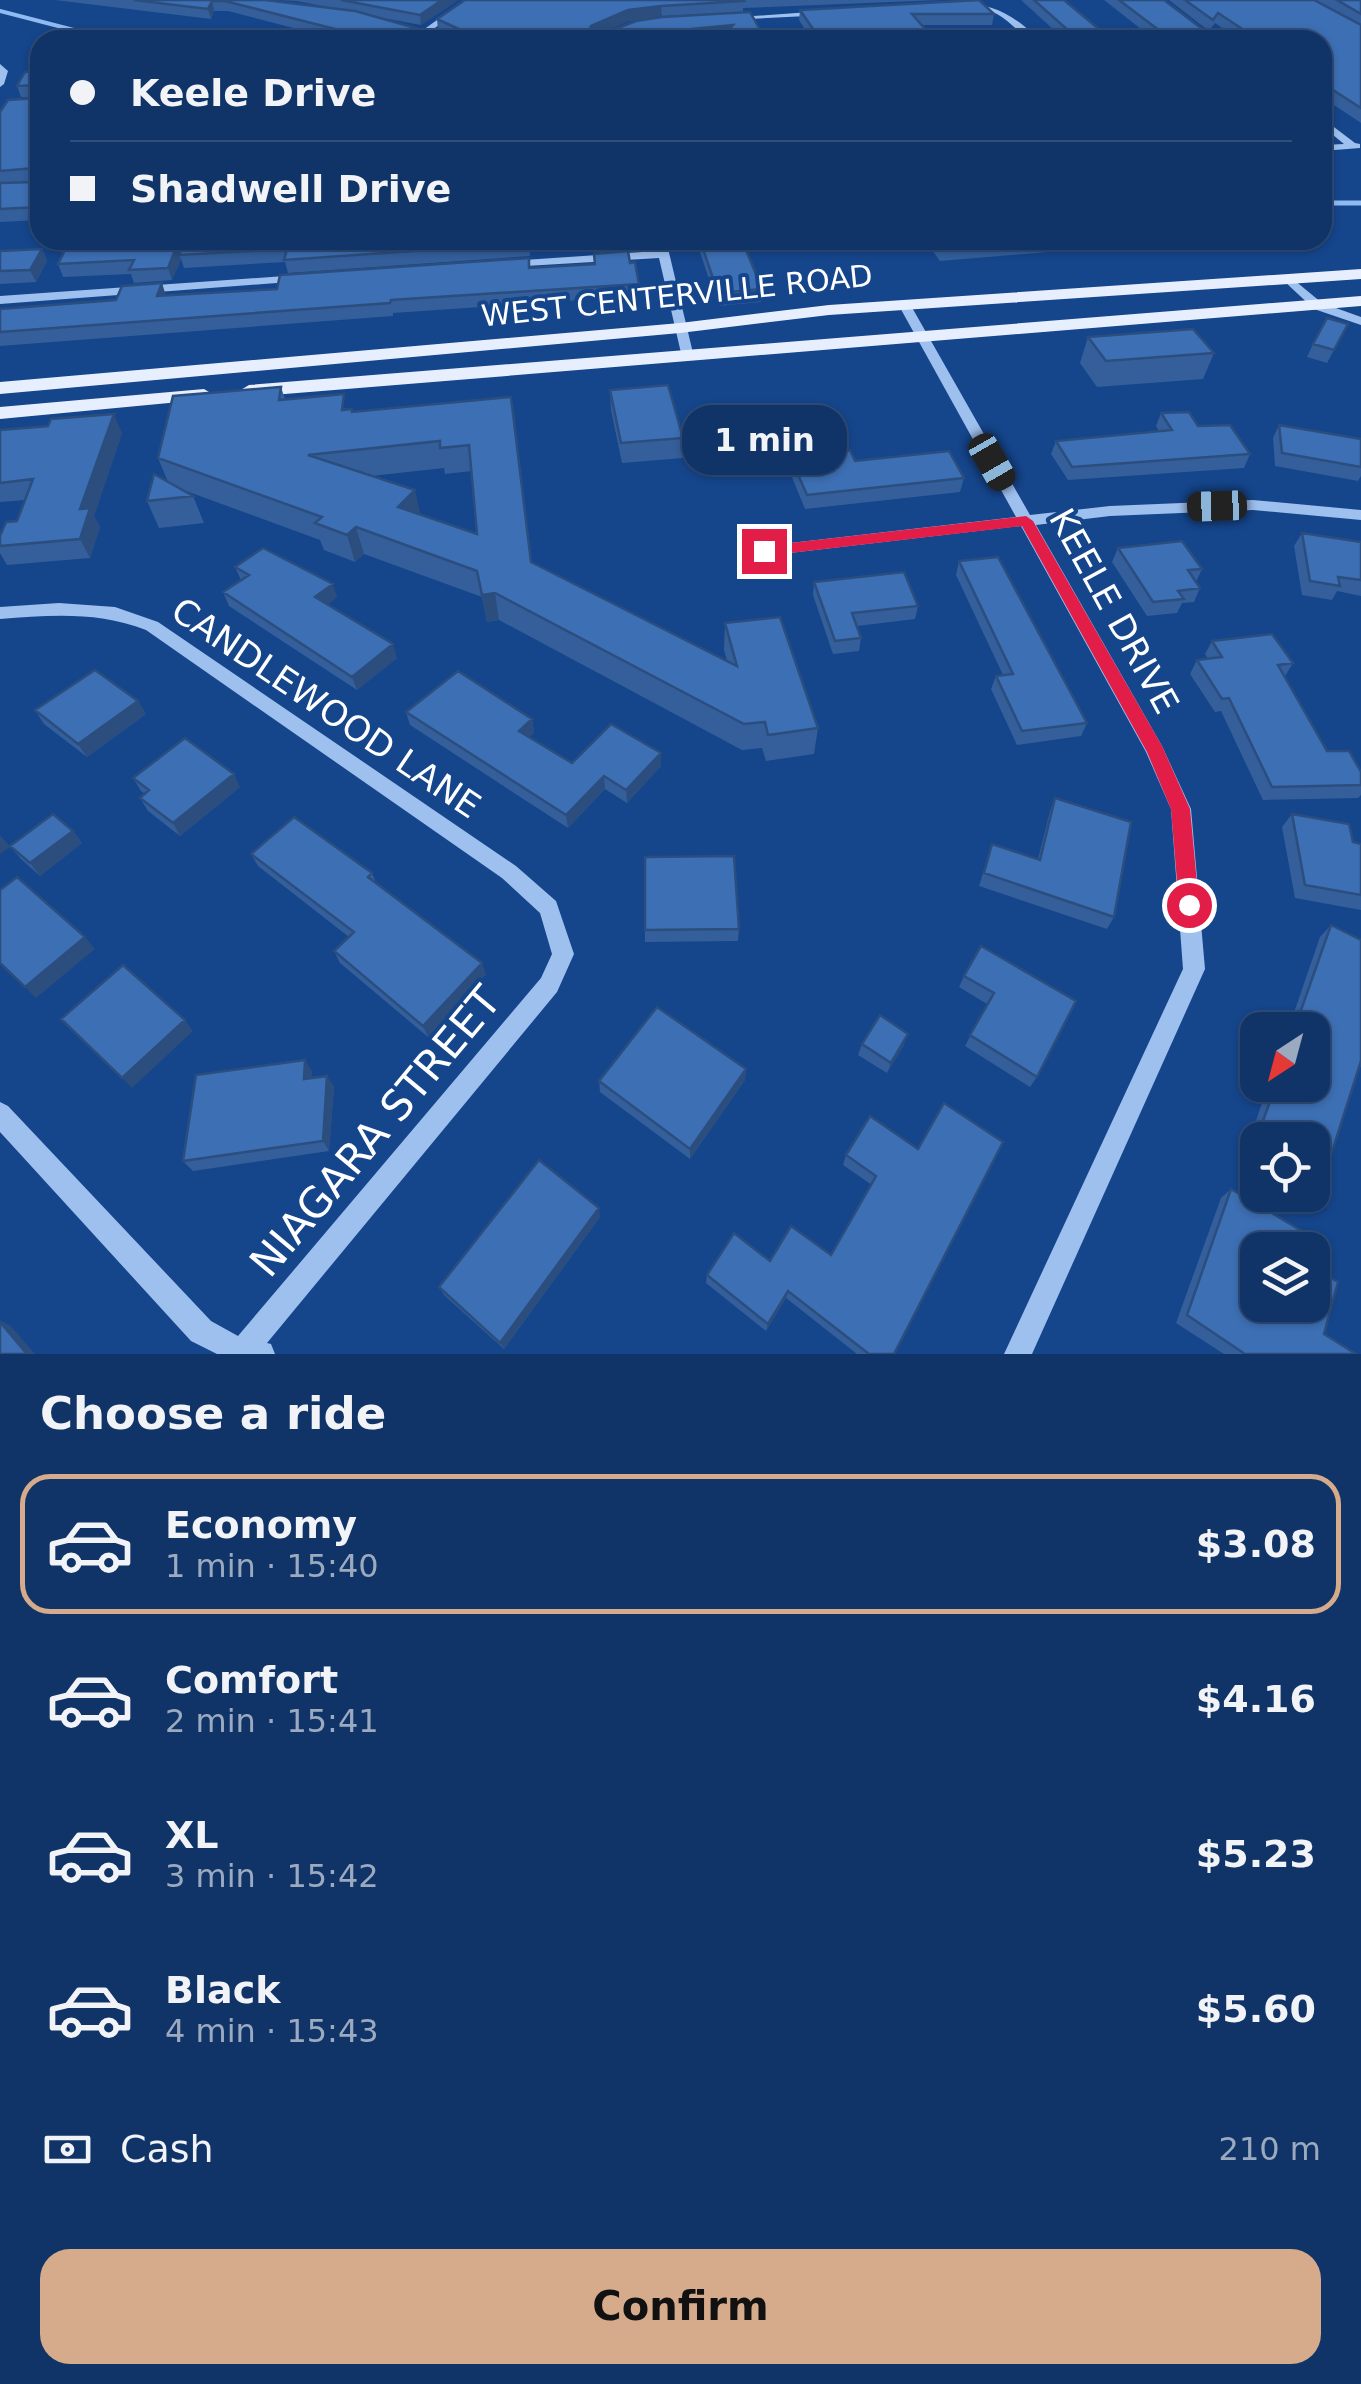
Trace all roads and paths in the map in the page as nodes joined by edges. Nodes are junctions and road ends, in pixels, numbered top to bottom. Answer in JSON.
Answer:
{"nodes":[{"id":1,"x":470,"y":0,"type":"edge"},
{"id":2,"x":1158,"y":0,"type":"edge"},
{"id":3,"x":940,"y":6,"type":"edge"},
{"id":4,"x":827,"y":12,"type":"edge"},
{"id":5,"x":717,"y":19,"type":"edge"},
{"id":6,"x":406,"y":27,"type":"edge"},
{"id":7,"x":417,"y":30,"type":"edge"},
{"id":8,"x":427,"y":30,"type":"edge"},
{"id":9,"x":1023,"y":30,"type":"edge"},
{"id":10,"x":1198,"y":30,"type":"edge"},
{"id":11,"x":0,"y":67,"type":"edge"},
{"id":12,"x":0,"y":84,"type":"edge"},
{"id":13,"x":1332,"y":128,"type":"edge"},
{"id":14,"x":1357,"y":146,"type":"edge"},
{"id":15,"x":1332,"y":147,"type":"edge"},
{"id":16,"x":635,"y":250,"type":"edge"},
{"id":17,"x":663,"y":250,"type":"edge"},
{"id":18,"x":498,"y":265,"type":"edge"},
{"id":19,"x":1361,"y":274,"type":"edge"},
{"id":20,"x":319,"y":278,"type":"edge"},
{"id":21,"x":1288,"y":279,"type":"junction"},
{"id":22,"x":0,"y":300,"type":"edge"},
{"id":23,"x":1361,"y":301,"type":"edge"},
{"id":24,"x":904,"y":304,"type":"junction"},
{"id":25,"x":1318,"y":306,"type":"junction"},
{"id":26,"x":1361,"y":321,"type":"edge"},
{"id":27,"x":680,"y":328,"type":"junction"},
{"id":28,"x":922,"y":336,"type":"junction"},
{"id":29,"x":687,"y":353,"type":"junction"},
{"id":30,"x":0,"y":388,"type":"edge"},
{"id":31,"x":0,"y":413,"type":"edge"},
{"id":32,"x":1361,"y":515,"type":"edge"},
{"id":33,"x":1026,"y":521,"type":"junction"},
{"id":34,"x":764,"y":551,"type":"dead end"},
{"id":35,"x":0,"y":613,"type":"edge"},
{"id":36,"x":563,"y":954,"type":"joint"},
{"id":37,"x":0,"y":1114,"type":"edge"},
{"id":38,"x":248,"y":1353,"type":"edge"},
{"id":39,"x":1018,"y":1354,"type":"edge"}],
"edges":[{"from":1,"to":8,"type":"street"},
{"from":2,"to":10,"type":"street"},
{"from":3,"to":9,"type":"street"},
{"from":4,"to":5,"type":"street"},
{"from":6,"to":7,"type":"street"},
{"from":11,"to":12,"type":"street"},
{"from":13,"to":14,"type":"street"},
{"from":14,"to":15,"type":"street"},
{"from":16,"to":18,"type":"street"},
{"from":17,"to":27,"type":"street"},
{"from":19,"to":21,"type":"main road","name":"WEST CENTERVILLE ROAD"},
{"from":20,"to":22,"type":"street"},
{"from":21,"to":24,"type":"main road","name":"WEST CENTERVILLE ROAD"},
{"from":21,"to":25,"type":"street"},
{"from":23,"to":25,"type":"main road","name":"WEST CENTERVILLE ROAD"},
{"from":24,"to":27,"type":"main road","name":"WEST CENTERVILLE ROAD"},
{"from":24,"to":28,"type":"street","name":"KEELE DRIVE"},
{"from":25,"to":26,"type":"street"},
{"from":25,"to":28,"type":"main road","name":"WEST CENTERVILLE ROAD"},
{"from":27,"to":29,"type":"street"},
{"from":27,"to":30,"type":"main road","name":"WEST CENTERVILLE ROAD"},
{"from":28,"to":29,"type":"main road","name":"WEST CENTERVILLE ROAD"},
{"from":28,"to":33,"type":"street","name":"KEELE DRIVE"},
{"from":29,"to":31,"type":"main road","name":"WEST CENTERVILLE ROAD"},
{"from":32,"to":33,"type":"street"},
{"from":33,"to":34,"type":"street"},
{"from":33,"to":39,"type":"street","name":"KEELE DRIVE"},
{"from":35,"to":36,"type":"street","name":"CANDLEWOOD LANE"},
{"from":36,"to":38,"type":"street","name":"NIAGARA STREET"},
{"from":37,"to":38,"type":"street"}]}
